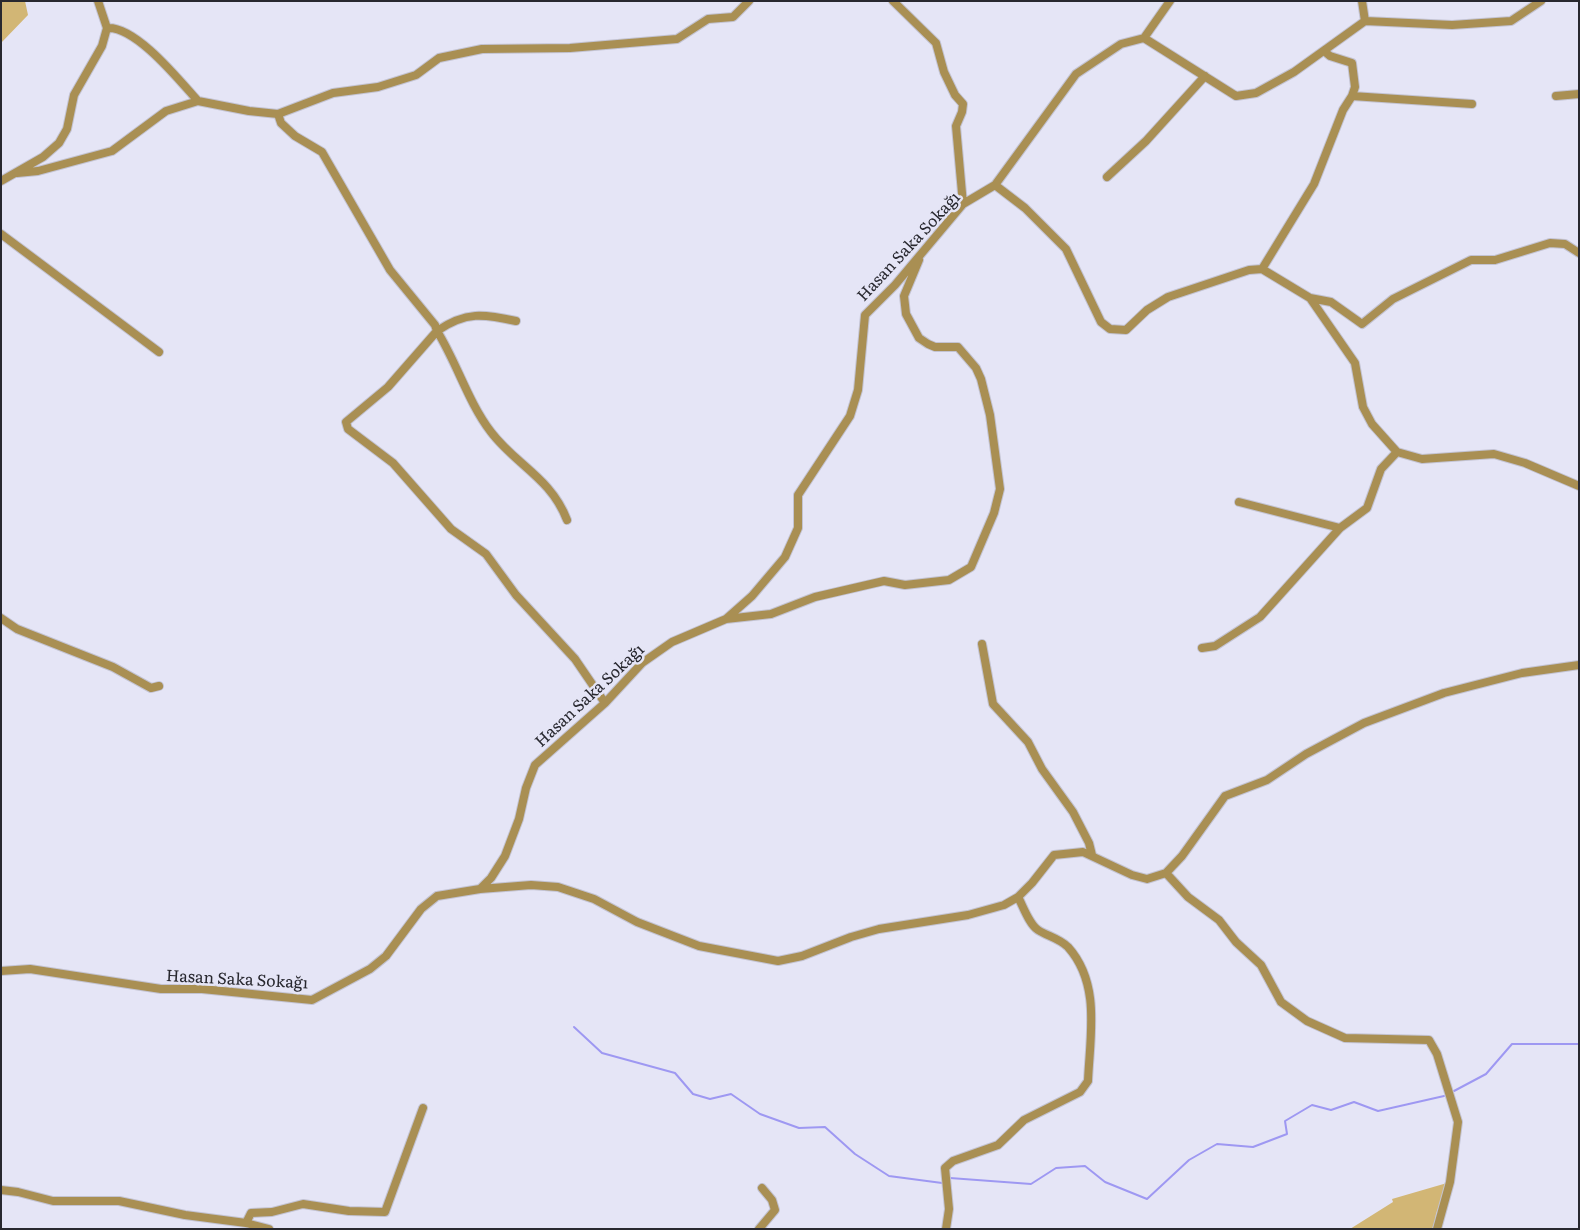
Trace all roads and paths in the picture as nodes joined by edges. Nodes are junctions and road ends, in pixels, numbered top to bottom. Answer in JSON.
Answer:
{"nodes":[{"id":1,"x":98,"y":1,"type":"edge"},
{"id":2,"x":749,"y":1,"type":"edge"},
{"id":3,"x":893,"y":1,"type":"edge"},
{"id":4,"x":1170,"y":1,"type":"edge"},
{"id":5,"x":1362,"y":1,"type":"edge"},
{"id":6,"x":1541,"y":1,"type":"edge"},
{"id":7,"x":1365,"y":22,"type":"junction"},
{"id":8,"x":107,"y":28,"type":"junction"},
{"id":9,"x":1144,"y":38,"type":"junction"},
{"id":10,"x":1324,"y":51,"type":"junction"},
{"id":11,"x":1205,"y":76,"type":"junction"},
{"id":12,"x":1579,"y":94,"type":"edge"},
{"id":13,"x":1352,"y":96,"type":"junction"},
{"id":14,"x":1556,"y":96,"type":"dead end"},
{"id":15,"x":198,"y":101,"type":"junction"},
{"id":16,"x":1472,"y":104,"type":"dead end"},
{"id":17,"x":278,"y":114,"type":"junction"},
{"id":18,"x":17,"y":173,"type":"junction"},
{"id":19,"x":1107,"y":177,"type":"dead end"},
{"id":20,"x":1,"y":181,"type":"edge"},
{"id":21,"x":994,"y":185,"type":"junction"},
{"id":22,"x":963,"y":204,"type":"junction"},
{"id":23,"x":1,"y":234,"type":"edge"},
{"id":24,"x":922,"y":252,"type":"junction"},
{"id":25,"x":1579,"y":253,"type":"edge"},
{"id":26,"x":1262,"y":269,"type":"junction"},
{"id":27,"x":1310,"y":298,"type":"junction"},
{"id":28,"x":516,"y":321,"type":"dead end"},
{"id":29,"x":437,"y":331,"type":"junction"},
{"id":30,"x":159,"y":352,"type":"dead end"},
{"id":31,"x":1397,"y":452,"type":"junction"},
{"id":32,"x":1579,"y":486,"type":"edge"},
{"id":33,"x":1239,"y":502,"type":"dead end"},
{"id":34,"x":567,"y":520,"type":"dead end"},
{"id":35,"x":1340,"y":528,"type":"junction"},
{"id":36,"x":1,"y":618,"type":"edge"},
{"id":37,"x":726,"y":619,"type":"junction"},
{"id":38,"x":982,"y":644,"type":"dead end"},
{"id":39,"x":1202,"y":648,"type":"dead end"},
{"id":40,"x":1579,"y":665,"type":"edge"},
{"id":41,"x":159,"y":686,"type":"dead end"},
{"id":42,"x":605,"y":703,"type":"junction"},
{"id":43,"x":1092,"y":855,"type":"junction"},
{"id":44,"x":1166,"y":873,"type":"junction"},
{"id":45,"x":480,"y":889,"type":"junction"},
{"id":46,"x":1018,"y":897,"type":"junction"},
{"id":47,"x":1,"y":970,"type":"edge"},
{"id":48,"x":423,"y":1108,"type":"dead end"},
{"id":49,"x":762,"y":1188,"type":"dead end"},
{"id":50,"x":1,"y":1190,"type":"edge"},
{"id":51,"x":246,"y":1223,"type":"junction"},
{"id":52,"x":269,"y":1229,"type":"edge"},
{"id":53,"x":759,"y":1229,"type":"edge"},
{"id":54,"x":946,"y":1229,"type":"edge"},
{"id":55,"x":1437,"y":1229,"type":"edge"}],
"edges":[{"from":1,"to":8,"type":"street"},
{"from":2,"to":17,"type":"street"},
{"from":3,"to":22,"type":"street"},
{"from":4,"to":9,"type":"street"},
{"from":5,"to":7,"type":"street"},
{"from":6,"to":7,"type":"street"},
{"from":7,"to":10,"type":"street"},
{"from":8,"to":15,"type":"street"},
{"from":8,"to":18,"type":"street"},
{"from":9,"to":11,"type":"street"},
{"from":9,"to":21,"type":"street","name":"Hasan Saka Sokağı"},
{"from":10,"to":11,"type":"street"},
{"from":10,"to":13,"type":"street"},
{"from":11,"to":19,"type":"street"},
{"from":12,"to":14,"type":"street"},
{"from":13,"to":16,"type":"street"},
{"from":13,"to":26,"type":"street"},
{"from":15,"to":17,"type":"street"},
{"from":15,"to":18,"type":"street"},
{"from":17,"to":29,"type":"street"},
{"from":18,"to":20,"type":"street"},
{"from":21,"to":22,"type":"street","name":"Hasan Saka Sokağı"},
{"from":21,"to":26,"type":"street"},
{"from":22,"to":24,"type":"street","name":"Hasan Saka Sokağı"},
{"from":23,"to":30,"type":"street"},
{"from":24,"to":37,"type":"street","name":"Hasan Saka Sokağı"},
{"from":24,"to":37,"type":"street"},
{"from":25,"to":27,"type":"street"},
{"from":26,"to":27,"type":"street"},
{"from":27,"to":31,"type":"street"},
{"from":28,"to":29,"type":"street"},
{"from":29,"to":34,"type":"street"},
{"from":29,"to":42,"type":"street"},
{"from":31,"to":32,"type":"street"},
{"from":31,"to":35,"type":"street"},
{"from":33,"to":35,"type":"street"},
{"from":35,"to":39,"type":"street"},
{"from":36,"to":41,"type":"street"},
{"from":37,"to":42,"type":"street","name":"Hasan Saka Sokağı"},
{"from":38,"to":43,"type":"street"},
{"from":40,"to":44,"type":"street"},
{"from":42,"to":45,"type":"street","name":"Hasan Saka Sokağı"},
{"from":43,"to":44,"type":"street"},
{"from":43,"to":46,"type":"street"},
{"from":44,"to":55,"type":"street"},
{"from":45,"to":46,"type":"street"},
{"from":45,"to":47,"type":"street","name":"Hasan Saka Sokağı"},
{"from":46,"to":54,"type":"street"},
{"from":48,"to":51,"type":"street"},
{"from":49,"to":53,"type":"street"},
{"from":50,"to":51,"type":"street"},
{"from":51,"to":52,"type":"street"}]}
